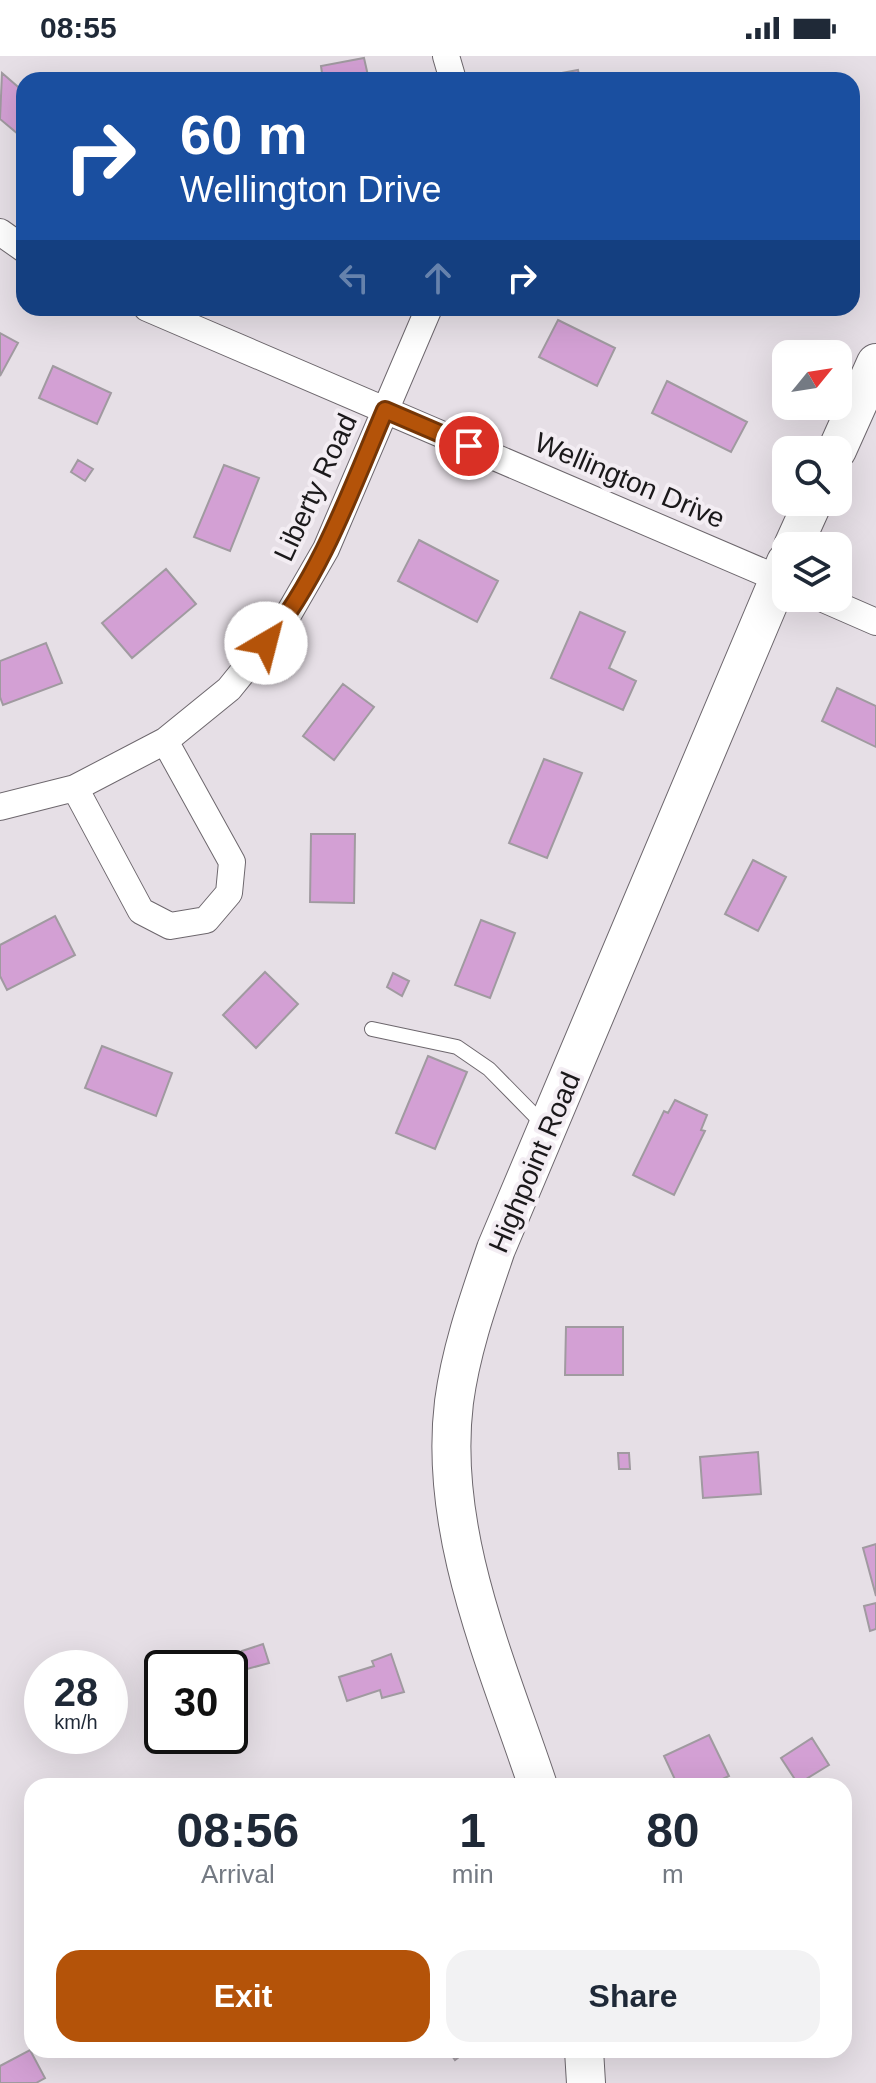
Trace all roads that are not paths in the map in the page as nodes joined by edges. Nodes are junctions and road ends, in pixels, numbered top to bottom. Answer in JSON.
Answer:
{"nodes":[{"id":1,"x":166,"y":316,"type":"edge"},
{"id":2,"x":426,"y":316,"type":"edge"},
{"id":3,"x":876,"y":363,"type":"edge"},
{"id":4,"x":385,"y":410,"type":"junction"},
{"id":5,"x":843,"y":436,"type":"edge"},
{"id":6,"x":772,"y":562,"type":"edge"},
{"id":7,"x":772,"y":600,"type":"edge"},
{"id":8,"x":852,"y":612,"type":"edge"},
{"id":9,"x":876,"y":622,"type":"edge"},
{"id":10,"x":165,"y":741,"type":"junction"},
{"id":11,"x":75,"y":788,"type":"junction"},
{"id":12,"x":0,"y":807,"type":"edge"},
{"id":13,"x":372,"y":1029,"type":"dead end"},
{"id":14,"x":547,"y":1128,"type":"junction"},
{"id":15,"x":535,"y":1778,"type":"edge"},
{"id":16,"x":584,"y":2058,"type":"edge"},
{"id":17,"x":586,"y":2083,"type":"edge"}],
"edges":[{"from":1,"to":4,"type":"street","name":"Wellington Drive"},
{"from":2,"to":4,"type":"street","name":"Liberty Road"},
{"from":3,"to":5,"type":"street"},
{"from":4,"to":6,"type":"street","name":"Wellington Drive"},
{"from":4,"to":10,"type":"street","name":"Liberty Road"},
{"from":7,"to":14,"type":"street","name":"Highpoint Road"},
{"from":8,"to":9,"type":"street"},
{"from":10,"to":11,"type":"street","name":"Liberty Road"},
{"from":10,"to":11,"type":"street"},
{"from":11,"to":12,"type":"street","name":"Liberty Road"},
{"from":13,"to":14,"type":"lane"},
{"from":14,"to":15,"type":"street","name":"Highpoint Road"},
{"from":16,"to":17,"type":"street"}]}
